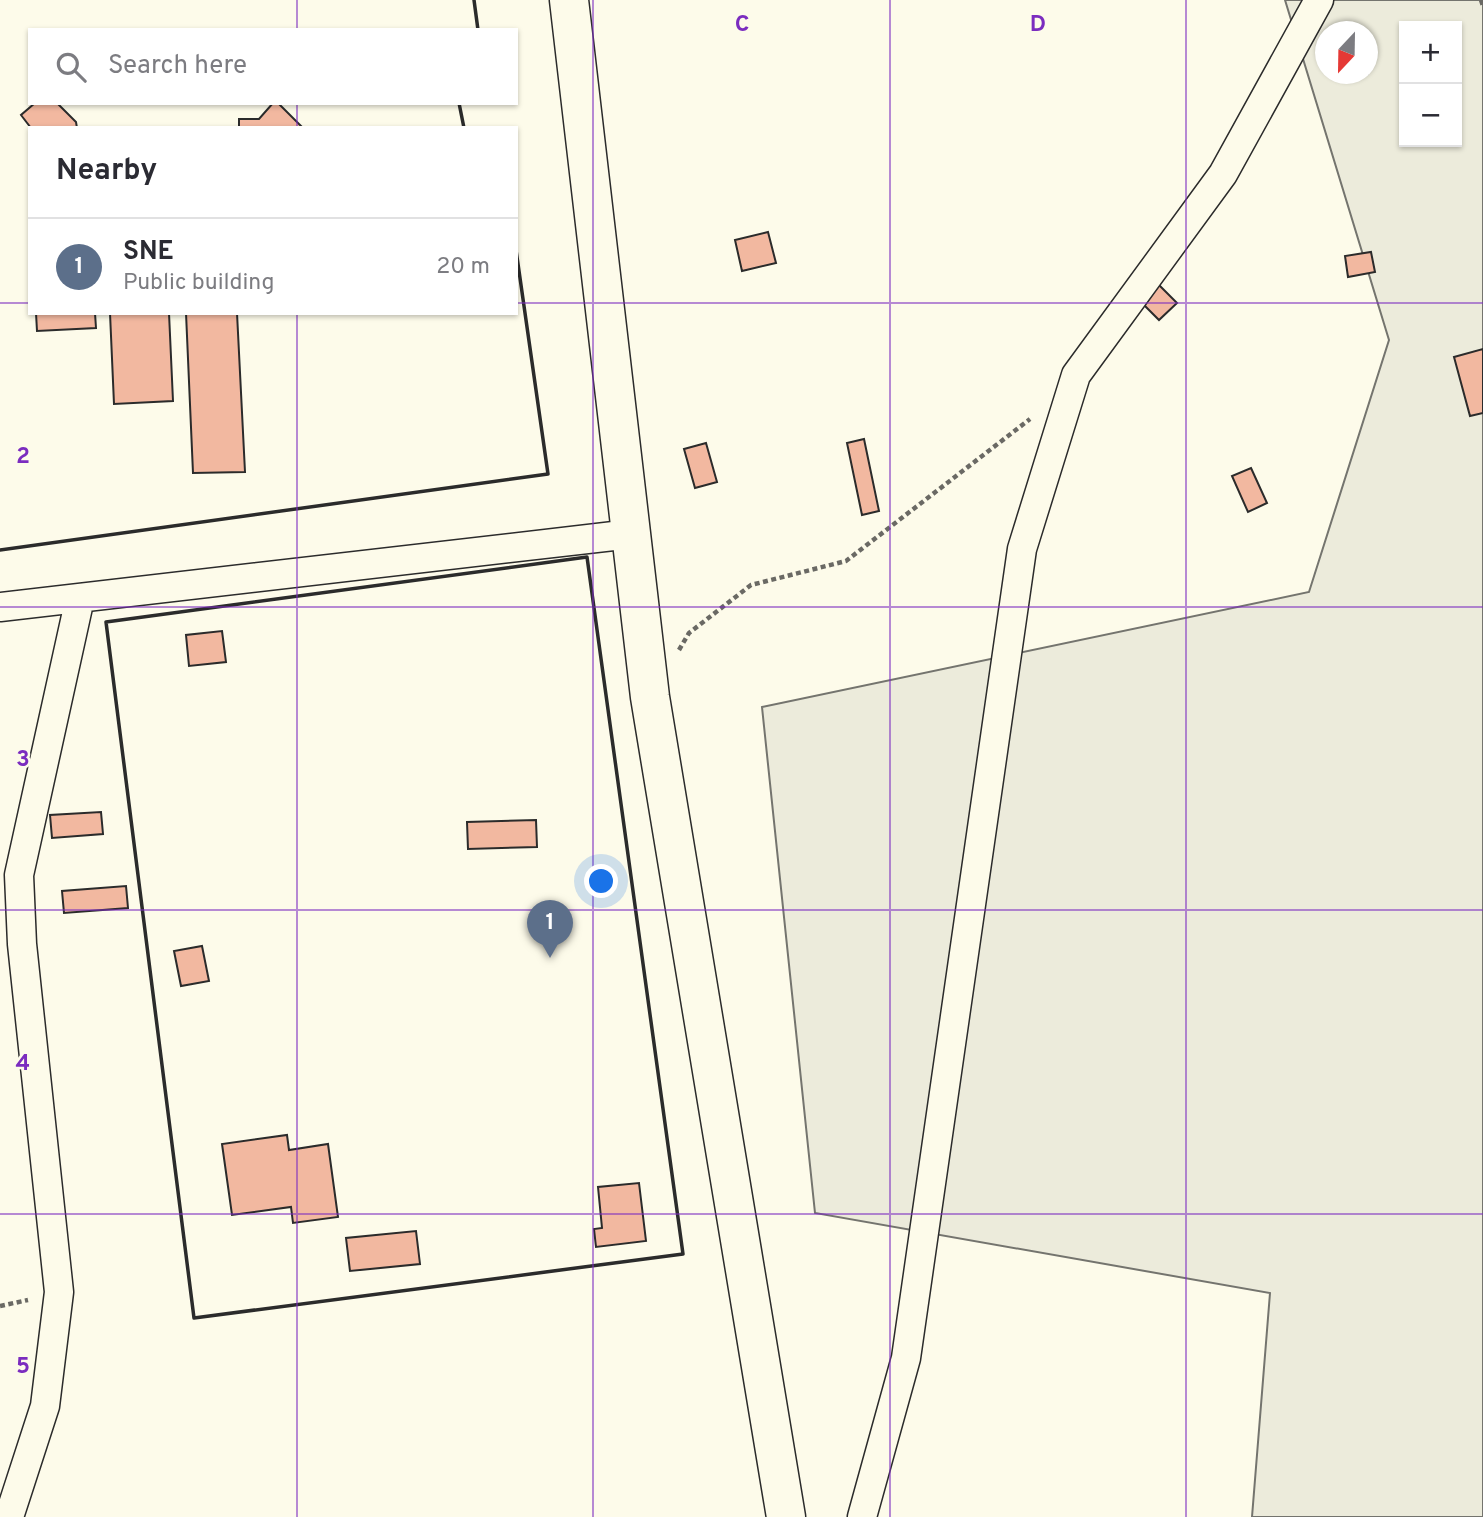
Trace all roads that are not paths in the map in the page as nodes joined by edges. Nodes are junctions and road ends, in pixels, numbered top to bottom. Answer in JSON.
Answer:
{"nodes":[{"id":1,"x":569,"y":0,"type":"edge"},
{"id":2,"x":1319,"y":0,"type":"edge"},
{"id":3,"x":631,"y":534,"type":"junction"},
{"id":4,"x":80,"y":598,"type":"junction"},
{"id":5,"x":0,"y":607,"type":"edge"},
{"id":6,"x":9,"y":1517,"type":"edge"},
{"id":7,"x":786,"y":1517,"type":"edge"},
{"id":8,"x":862,"y":1517,"type":"edge"}],
"edges":[{"from":1,"to":3,"type":"main road"},
{"from":2,"to":8,"type":"street"},
{"from":3,"to":4,"type":"street"},
{"from":3,"to":7,"type":"main road"},
{"from":4,"to":5,"type":"street"},
{"from":4,"to":6,"type":"street"}]}
